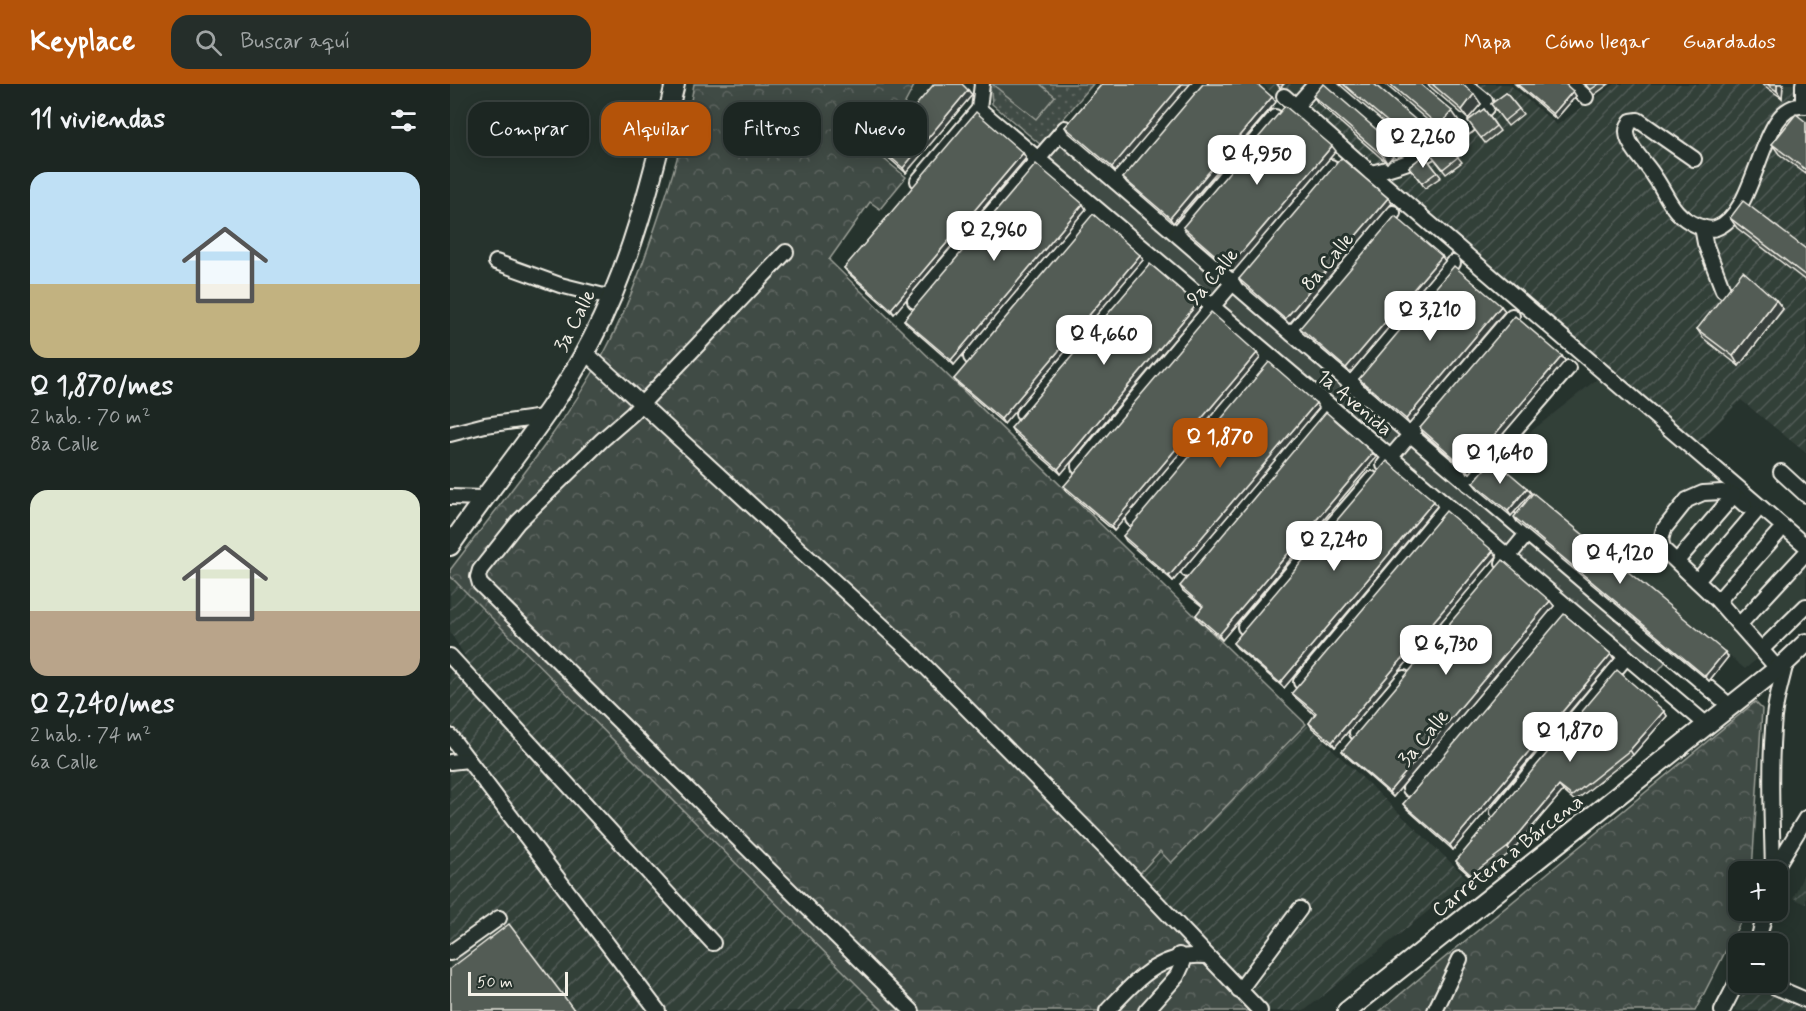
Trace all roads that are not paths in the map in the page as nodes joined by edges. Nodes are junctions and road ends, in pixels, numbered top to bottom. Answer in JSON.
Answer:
{"nodes":[{"id":1,"x":675,"y":84,"type":"edge"},
{"id":2,"x":982,"y":84,"type":"edge"},
{"id":3,"x":1200,"y":84,"type":"edge"},
{"id":4,"x":1320,"y":84,"type":"edge"},
{"id":5,"x":1330,"y":84,"type":"edge"},
{"id":6,"x":1377,"y":84,"type":"edge"},
{"id":7,"x":1419,"y":84,"type":"edge"},
{"id":8,"x":1464,"y":84,"type":"edge"},
{"id":9,"x":1571,"y":84,"type":"edge"},
{"id":10,"x":1803,"y":84,"type":"edge"},
{"id":11,"x":1284,"y":96,"type":"dead end"},
{"id":12,"x":1586,"y":97,"type":"dead end"},
{"id":13,"x":1296,"y":106,"type":"junction"},
{"id":14,"x":1804,"y":106,"type":"edge"},
{"id":15,"x":979,"y":109,"type":"junction"},
{"id":16,"x":1075,"y":117,"type":"edge"},
{"id":17,"x":1275,"y":117,"type":"edge"},
{"id":18,"x":1468,"y":126,"type":"junction"},
{"id":19,"x":1060,"y":134,"type":"junction"},
{"id":20,"x":1447,"y":143,"type":"junction"},
{"id":21,"x":1037,"y":159,"type":"junction"},
{"id":22,"x":1419,"y":159,"type":"junction"},
{"id":23,"x":1694,"y":159,"type":"dead end"},
{"id":24,"x":1331,"y":167,"type":"edge"},
{"id":25,"x":1371,"y":173,"type":"junction"},
{"id":26,"x":1116,"y":182,"type":"junction"},
{"id":27,"x":912,"y":188,"type":"edge"},
{"id":28,"x":1094,"y":208,"type":"junction"},
{"id":29,"x":1393,"y":213,"type":"dead end"},
{"id":30,"x":1702,"y":227,"type":"junction"},
{"id":31,"x":1177,"y":234,"type":"junction"},
{"id":32,"x":786,"y":252,"type":"dead end"},
{"id":33,"x":1153,"y":257,"type":"junction"},
{"id":34,"x":496,"y":262,"type":"dead end"},
{"id":35,"x":1453,"y":263,"type":"dead end"},
{"id":36,"x":1233,"y":282,"type":"junction"},
{"id":37,"x":1723,"y":290,"type":"dead end"},
{"id":38,"x":612,"y":298,"type":"junction"},
{"id":39,"x":915,"y":301,"type":"dead end"},
{"id":40,"x":1212,"y":307,"type":"junction"},
{"id":41,"x":1512,"y":316,"type":"edge"},
{"id":42,"x":1292,"y":334,"type":"junction"},
{"id":43,"x":585,"y":352,"type":"junction"},
{"id":44,"x":970,"y":357,"type":"edge"},
{"id":45,"x":1271,"y":357,"type":"junction"},
{"id":46,"x":1568,"y":368,"type":"dead end"},
{"id":47,"x":1352,"y":383,"type":"junction"},
{"id":48,"x":642,"y":403,"type":"junction"},
{"id":49,"x":1328,"y":406,"type":"junction"},
{"id":50,"x":1023,"y":414,"type":"edge"},
{"id":51,"x":543,"y":417,"type":"junction"},
{"id":52,"x":450,"y":434,"type":"edge"},
{"id":53,"x":1411,"y":434,"type":"junction"},
{"id":54,"x":1390,"y":458,"type":"junction"},
{"id":55,"x":1079,"y":467,"type":"edge"},
{"id":56,"x":1781,"y":472,"type":"dead end"},
{"id":57,"x":1468,"y":484,"type":"junction"},
{"id":58,"x":1734,"y":495,"type":"junction"},
{"id":59,"x":1806,"y":495,"type":"edge"},
{"id":60,"x":450,"y":497,"type":"edge"},
{"id":61,"x":483,"y":498,"type":"junction"},
{"id":62,"x":1448,"y":507,"type":"junction"},
{"id":63,"x":1755,"y":513,"type":"junction"},
{"id":64,"x":1132,"y":519,"type":"dead end"},
{"id":65,"x":1778,"y":533,"type":"junction"},
{"id":66,"x":1527,"y":534,"type":"junction"},
{"id":67,"x":450,"y":546,"type":"edge"},
{"id":68,"x":1805,"y":553,"type":"edge"},
{"id":69,"x":1508,"y":557,"type":"junction"},
{"id":70,"x":1677,"y":561,"type":"junction"},
{"id":71,"x":1188,"y":570,"type":"dead end"},
{"id":72,"x":1493,"y":574,"type":"edge"},
{"id":73,"x":1697,"y":581,"type":"junction"},
{"id":74,"x":1718,"y":601,"type":"junction"},
{"id":75,"x":1564,"y":606,"type":"junction"},
{"id":76,"x":1806,"y":606,"type":"edge"},
{"id":77,"x":1739,"y":625,"type":"junction"},
{"id":78,"x":1245,"y":627,"type":"edge"},
{"id":79,"x":1806,"y":643,"type":"edge"},
{"id":80,"x":1762,"y":649,"type":"junction"},
{"id":81,"x":450,"y":656,"type":"edge"},
{"id":82,"x":1626,"y":657,"type":"junction"},
{"id":83,"x":1782,"y":665,"type":"junction"},
{"id":84,"x":1410,"y":672,"type":"edge"},
{"id":85,"x":1301,"y":682,"type":"edge"},
{"id":86,"x":1730,"y":706,"type":"junction"},
{"id":87,"x":1707,"y":725,"type":"junction"},
{"id":88,"x":1357,"y":733,"type":"edge"},
{"id":89,"x":450,"y":736,"type":"edge"},
{"id":90,"x":468,"y":760,"type":"junction"},
{"id":91,"x":450,"y":762,"type":"edge"},
{"id":92,"x":1410,"y":789,"type":"dead end"},
{"id":93,"x":1806,"y":818,"type":"edge"},
{"id":94,"x":1492,"y":819,"type":"edge"},
{"id":95,"x":1773,"y":861,"type":"edge"},
{"id":96,"x":1780,"y":861,"type":"edge"},
{"id":97,"x":1300,"y":909,"type":"dead end"},
{"id":98,"x":499,"y":918,"type":"dead end"},
{"id":99,"x":713,"y":943,"type":"dead end"},
{"id":100,"x":450,"y":953,"type":"edge"},
{"id":101,"x":1179,"y":956,"type":"junction"},
{"id":102,"x":1206,"y":956,"type":"junction"},
{"id":103,"x":1460,"y":959,"type":"dead end"},
{"id":104,"x":1239,"y":991,"type":"junction"},
{"id":105,"x":1788,"y":992,"type":"edge"},
{"id":106,"x":1731,"y":993,"type":"edge"},
{"id":107,"x":1806,"y":1000,"type":"edge"},
{"id":108,"x":657,"y":1011,"type":"edge"},
{"id":109,"x":912,"y":1011,"type":"edge"},
{"id":110,"x":1107,"y":1011,"type":"edge"},
{"id":111,"x":1146,"y":1011,"type":"edge"},
{"id":112,"x":1260,"y":1011,"type":"edge"},
{"id":113,"x":1347,"y":1011,"type":"edge"},
{"id":114,"x":1435,"y":1011,"type":"edge"},
{"id":115,"x":1722,"y":1011,"type":"edge"}],
"edges":[{"from":1,"to":38,"type":"main road","name":"3a Calle"},
{"from":2,"to":15,"type":"street"},
{"from":3,"to":26,"type":"street"},
{"from":4,"to":13,"type":"street"},
{"from":5,"to":22,"type":"street"},
{"from":6,"to":20,"type":"street"},
{"from":7,"to":18,"type":"street"},
{"from":8,"to":18,"type":"street"},
{"from":9,"to":12,"type":"street"},
{"from":10,"to":14,"type":"street"},
{"from":11,"to":13,"type":"street"},
{"from":13,"to":25,"type":"street"},
{"from":14,"to":30,"type":"street"},
{"from":15,"to":21,"type":"street","name":"1a Avenida"},
{"from":15,"to":27,"type":"street"},
{"from":16,"to":19,"type":"street"},
{"from":17,"to":31,"type":"street"},
{"from":18,"to":20,"type":"street"},
{"from":19,"to":21,"type":"street"},
{"from":19,"to":26,"type":"street","name":"1a Avenida"},
{"from":20,"to":22,"type":"street"},
{"from":21,"to":28,"type":"street","name":"1a Avenida"},
{"from":21,"to":39,"type":"street"},
{"from":22,"to":25,"type":"street"},
{"from":23,"to":30,"type":"street"},
{"from":24,"to":36,"type":"street","name":"9a Calle"},
{"from":25,"to":68,"type":"street"},
{"from":26,"to":31,"type":"street","name":"1a Avenida"},
{"from":28,"to":33,"type":"street","name":"1a Avenida"},
{"from":28,"to":44,"type":"street"},
{"from":29,"to":42,"type":"street","name":"8a Calle"},
{"from":30,"to":37,"type":"street"},
{"from":31,"to":36,"type":"street","name":"1a Avenida"},
{"from":32,"to":48,"type":"street"},
{"from":33,"to":40,"type":"street","name":"1a Avenida"},
{"from":33,"to":50,"type":"street"},
{"from":34,"to":38,"type":"street"},
{"from":35,"to":47,"type":"street"},
{"from":36,"to":40,"type":"street","name":"9a Calle"},
{"from":36,"to":42,"type":"street","name":"1a Avenida"},
{"from":38,"to":43,"type":"main road","name":"3a Calle"},
{"from":40,"to":45,"type":"street","name":"1a Avenida"},
{"from":40,"to":55,"type":"street","name":"9a Calle"},
{"from":41,"to":53,"type":"street"},
{"from":42,"to":47,"type":"street","name":"1a Avenida"},
{"from":43,"to":48,"type":"street"},
{"from":43,"to":51,"type":"main road","name":"3a Calle"},
{"from":45,"to":49,"type":"street","name":"1a Avenida"},
{"from":45,"to":64,"type":"street"},
{"from":46,"to":57,"type":"street"},
{"from":47,"to":53,"type":"street","name":"1a Avenida"},
{"from":48,"to":102,"type":"street"},
{"from":48,"to":109,"type":"street"},
{"from":49,"to":54,"type":"street","name":"1a Avenida"},
{"from":49,"to":71,"type":"street"},
{"from":51,"to":52,"type":"street"},
{"from":51,"to":61,"type":"main road","name":"3a Calle"},
{"from":53,"to":54,"type":"street"},
{"from":53,"to":57,"type":"street","name":"1a Avenida"},
{"from":54,"to":62,"type":"street","name":"1a Avenida"},
{"from":54,"to":78,"type":"street"},
{"from":56,"to":59,"type":"street"},
{"from":57,"to":66,"type":"street","name":"1a Avenida"},
{"from":58,"to":63,"type":"street"},
{"from":58,"to":70,"type":"street"},
{"from":58,"to":70,"type":"street"},
{"from":60,"to":61,"type":"street"},
{"from":61,"to":67,"type":"main road","name":"3a Calle"},
{"from":62,"to":69,"type":"street","name":"1a Avenida"},
{"from":62,"to":85,"type":"street"},
{"from":63,"to":65,"type":"street"},
{"from":63,"to":73,"type":"street"},
{"from":65,"to":68,"type":"street"},
{"from":65,"to":74,"type":"street"},
{"from":66,"to":69,"type":"street"},
{"from":66,"to":86,"type":"street","name":"1a Avenida"},
{"from":68,"to":77,"type":"street"},
{"from":69,"to":72,"type":"street"},
{"from":69,"to":75,"type":"street","name":"1a Avenida"},
{"from":70,"to":73,"type":"street"},
{"from":73,"to":74,"type":"street"},
{"from":74,"to":77,"type":"street"},
{"from":75,"to":82,"type":"street","name":"1a Avenida"},
{"from":75,"to":92,"type":"street","name":"3a Calle"},
{"from":76,"to":80,"type":"street"},
{"from":77,"to":80,"type":"street"},
{"from":79,"to":83,"type":"main road","name":"Carretera a Bárcena"},
{"from":80,"to":83,"type":"street"},
{"from":81,"to":99,"type":"street"},
{"from":82,"to":87,"type":"street","name":"1a Avenida"},
{"from":82,"to":94,"type":"street"},
{"from":83,"to":86,"type":"main road","name":"Carretera a Bárcena"},
{"from":83,"to":95,"type":"street"},
{"from":84,"to":88,"type":"street"},
{"from":86,"to":87,"type":"main road","name":"Carretera a Bárcena"},
{"from":87,"to":113,"type":"main road","name":"Carretera a Bárcena"},
{"from":89,"to":90,"type":"street"},
{"from":90,"to":91,"type":"street"},
{"from":90,"to":108,"type":"street"},
{"from":93,"to":96,"type":"street"},
{"from":97,"to":104,"type":"street"},
{"from":98,"to":100,"type":"street"},
{"from":101,"to":102,"type":"street"},
{"from":101,"to":110,"type":"street"},
{"from":101,"to":111,"type":"street"},
{"from":102,"to":104,"type":"street"},
{"from":103,"to":114,"type":"street"},
{"from":104,"to":112,"type":"street"},
{"from":105,"to":107,"type":"street"},
{"from":106,"to":115,"type":"street"}]}
